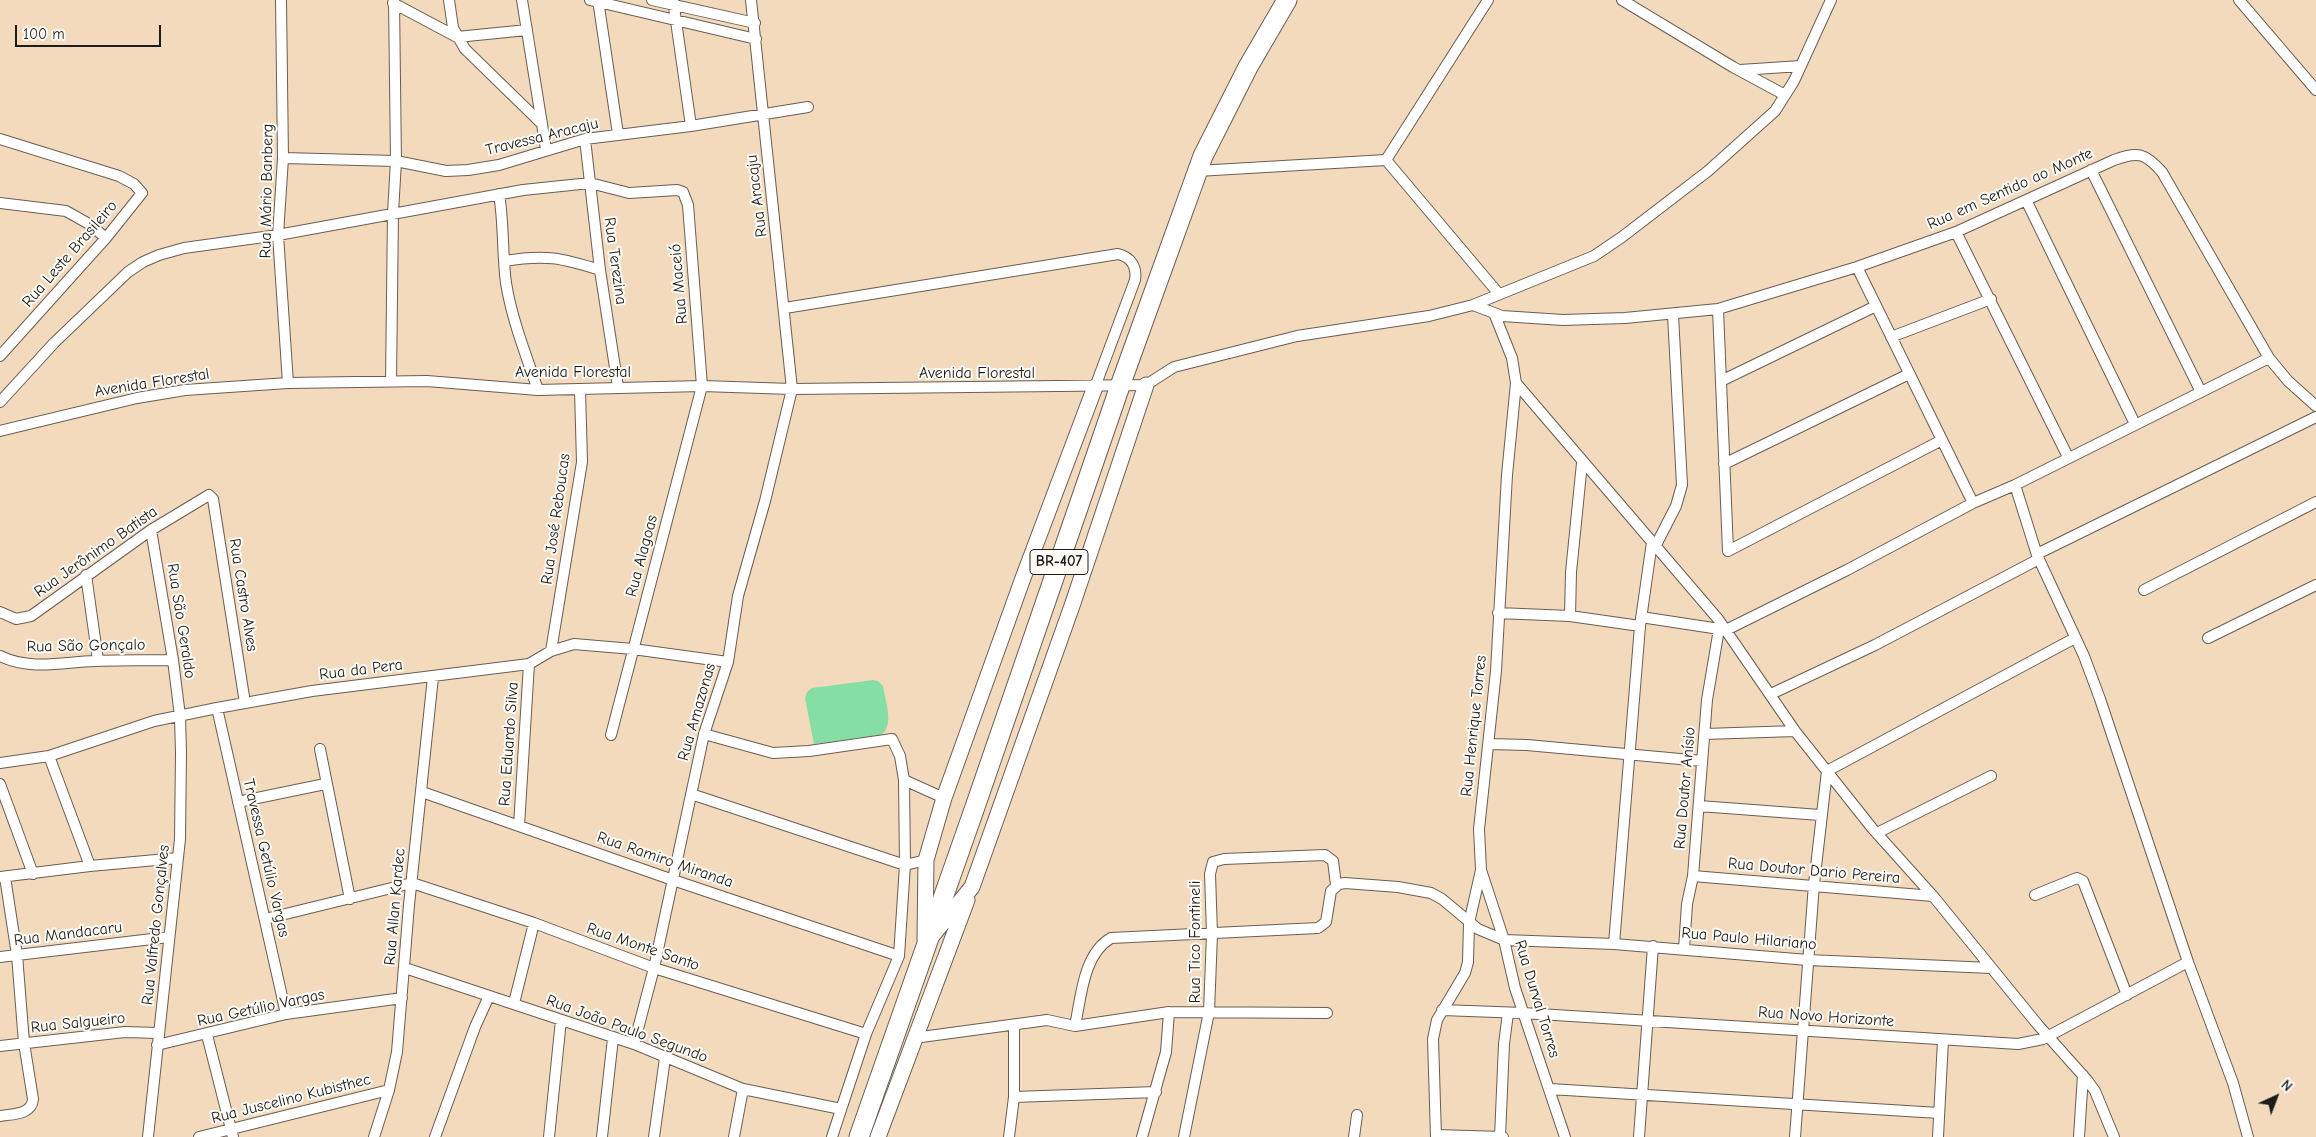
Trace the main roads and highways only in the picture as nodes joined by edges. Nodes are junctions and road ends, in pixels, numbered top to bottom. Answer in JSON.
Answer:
{"nodes":[{"id":1,"x":1288,"y":0,"type":"edge"},
{"id":2,"x":858,"y":1137,"type":"edge"}],
"edges":[{"from":1,"to":2,"type":"highway","number":"BR-407"}]}
